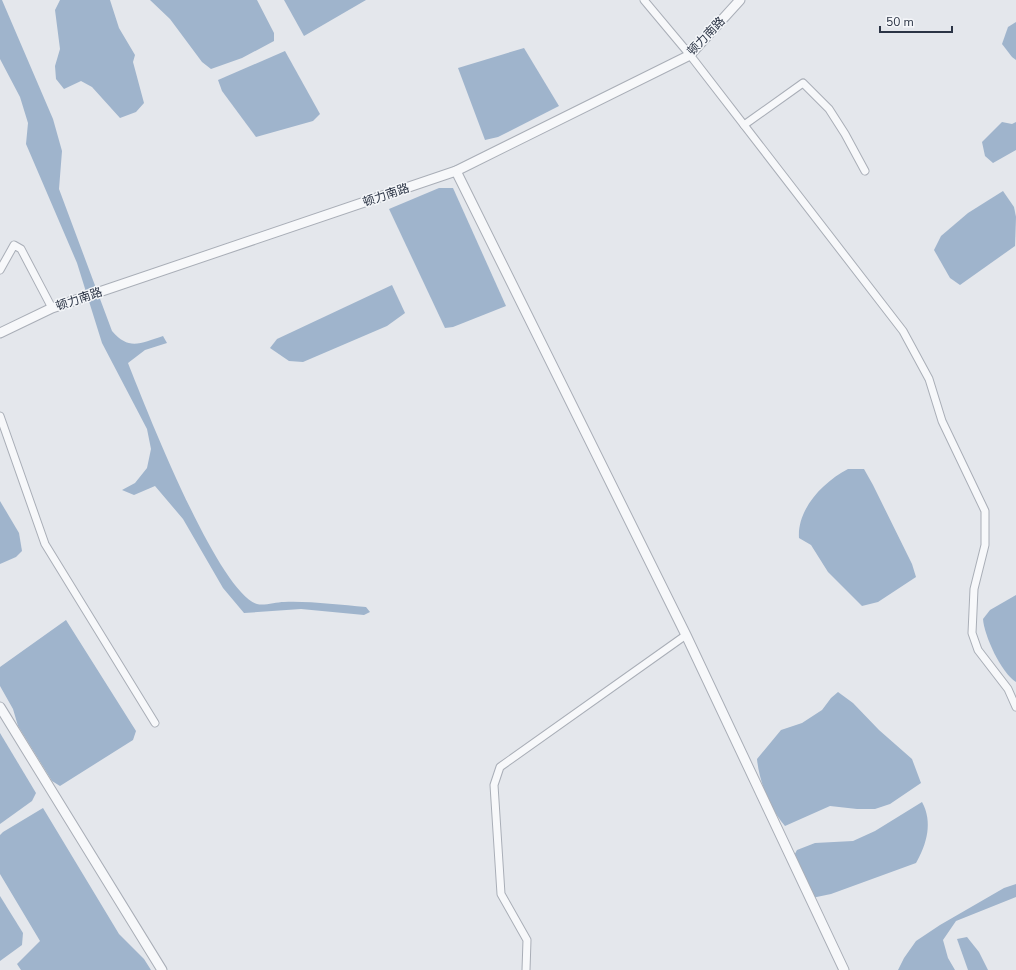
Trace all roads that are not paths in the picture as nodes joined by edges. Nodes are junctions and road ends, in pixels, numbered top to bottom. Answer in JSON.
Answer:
{"nodes":[{"id":1,"x":644,"y":0,"type":"edge"},
{"id":2,"x":740,"y":0,"type":"edge"},
{"id":3,"x":690,"y":55,"type":"junction"},
{"id":4,"x":744,"y":125,"type":"junction"},
{"id":5,"x":456,"y":171,"type":"junction"},
{"id":6,"x":865,"y":171,"type":"dead end"},
{"id":7,"x":0,"y":270,"type":"edge"},
{"id":8,"x":52,"y":308,"type":"junction"},
{"id":9,"x":0,"y":333,"type":"edge"},
{"id":10,"x":0,"y":416,"type":"edge"},
{"id":11,"x":686,"y":635,"type":"junction"},
{"id":12,"x":0,"y":707,"type":"edge"},
{"id":13,"x":1016,"y":707,"type":"edge"},
{"id":14,"x":155,"y":723,"type":"dead end"},
{"id":15,"x":162,"y":970,"type":"edge"},
{"id":16,"x":526,"y":970,"type":"edge"},
{"id":17,"x":844,"y":970,"type":"edge"}],
"edges":[{"from":1,"to":3,"type":"street"},
{"from":2,"to":3,"type":"street","name":"顿力南路"},
{"from":3,"to":4,"type":"street"},
{"from":3,"to":5,"type":"street","name":"顿力南路"},
{"from":4,"to":6,"type":"street"},
{"from":4,"to":13,"type":"street"},
{"from":5,"to":8,"type":"street","name":"顿力南路"},
{"from":5,"to":11,"type":"street"},
{"from":7,"to":8,"type":"street"},
{"from":8,"to":9,"type":"street","name":"顿力南路"},
{"from":10,"to":14,"type":"street"},
{"from":11,"to":16,"type":"street"},
{"from":11,"to":17,"type":"street"},
{"from":12,"to":15,"type":"street"}]}
